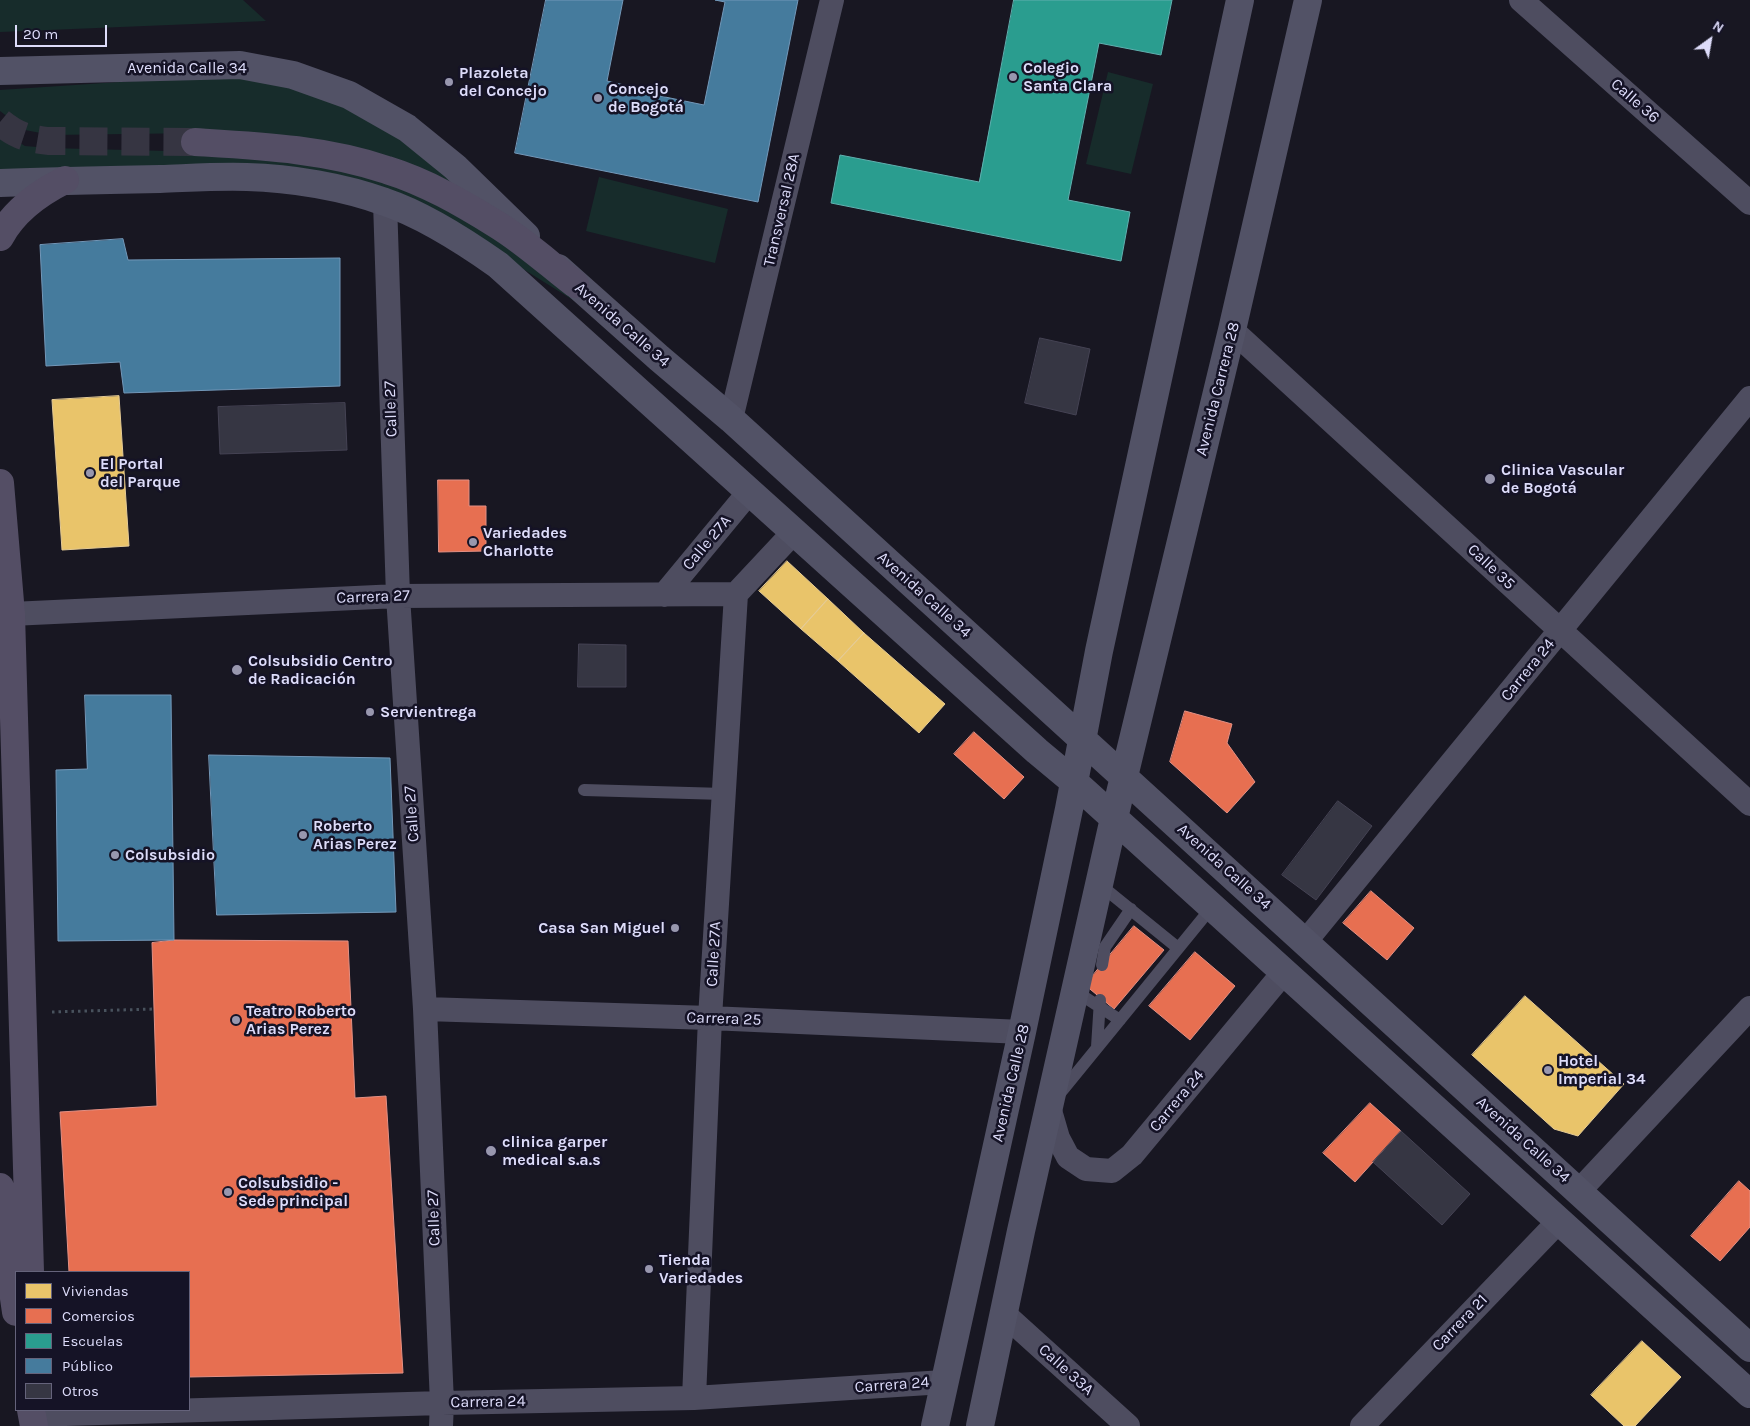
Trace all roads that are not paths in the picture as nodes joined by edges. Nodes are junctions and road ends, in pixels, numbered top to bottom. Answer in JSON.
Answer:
{"nodes":[{"id":1,"x":832,"y":0,"type":"edge"},
{"id":2,"x":1240,"y":0,"type":"edge"},
{"id":3,"x":1308,"y":0,"type":"edge"},
{"id":4,"x":1521,"y":0,"type":"edge"},
{"id":5,"x":0,"y":71,"type":"edge"},
{"id":6,"x":195,"y":142,"type":"tunnel mouth"},
{"id":7,"x":65,"y":180,"type":"junction"},
{"id":8,"x":0,"y":184,"type":"edge"},
{"id":9,"x":385,"y":202,"type":"junction"},
{"id":10,"x":1750,"y":203,"type":"edge"},
{"id":11,"x":0,"y":237,"type":"edge"},
{"id":12,"x":575,"y":284,"type":"junction"},
{"id":13,"x":1232,"y":330,"type":"junction"},
{"id":14,"x":1750,"y":398,"type":"edge"},
{"id":15,"x":732,"y":419,"type":"junction"},
{"id":16,"x":0,"y":483,"type":"edge"},
{"id":17,"x":750,"y":491,"type":"junction"},
{"id":18,"x":794,"y":532,"type":"junction"},
{"id":19,"x":736,"y":594,"type":"junction"},
{"id":20,"x":664,"y":595,"type":"junction"},
{"id":21,"x":398,"y":596,"type":"junction"},
{"id":22,"x":11,"y":614,"type":"junction"},
{"id":23,"x":1560,"y":630,"type":"junction"},
{"id":24,"x":1082,"y":738,"type":"junction"},
{"id":25,"x":1124,"y":777,"type":"junction"},
{"id":26,"x":1074,"y":781,"type":"junction"},
{"id":27,"x":584,"y":790,"type":"dead end"},
{"id":28,"x":724,"y":794,"type":"junction"},
{"id":29,"x":1750,"y":804,"type":"edge"},
{"id":30,"x":1114,"y":818,"type":"junction"},
{"id":31,"x":1099,"y":884,"type":"junction"},
{"id":32,"x":1212,"y":907,"type":"junction"},
{"id":33,"x":1131,"y":910,"type":"junction"},
{"id":34,"x":1305,"y":942,"type":"junction"},
{"id":35,"x":1178,"y":948,"type":"junction"},
{"id":36,"x":1102,"y":965,"type":"dead end"},
{"id":37,"x":1284,"y":972,"type":"junction"},
{"id":38,"x":1092,"y":999,"type":"junction"},
{"id":39,"x":1750,"y":1008,"type":"edge"},
{"id":40,"x":425,"y":1009,"type":"junction"},
{"id":41,"x":710,"y":1018,"type":"junction"},
{"id":42,"x":1120,"y":1020,"type":"junction"},
{"id":43,"x":1022,"y":1032,"type":"junction"},
{"id":44,"x":1098,"y":1048,"type":"junction"},
{"id":45,"x":1049,"y":1107,"type":"junction"},
{"id":46,"x":0,"y":1187,"type":"edge"},
{"id":47,"x":1579,"y":1191,"type":"junction"},
{"id":48,"x":1559,"y":1221,"type":"junction"},
{"id":49,"x":30,"y":1271,"type":"edge"},
{"id":50,"x":15,"y":1305,"type":"edge"},
{"id":51,"x":1003,"y":1313,"type":"junction"},
{"id":52,"x":1750,"y":1348,"type":"edge"},
{"id":53,"x":944,"y":1382,"type":"junction"},
{"id":54,"x":1750,"y":1394,"type":"edge"},
{"id":55,"x":694,"y":1398,"type":"junction"},
{"id":56,"x":32,"y":1415,"type":"edge"},
{"id":57,"x":441,"y":1415,"type":"edge"},
{"id":58,"x":935,"y":1426,"type":"edge"},
{"id":59,"x":980,"y":1426,"type":"edge"},
{"id":60,"x":1128,"y":1426,"type":"edge"},
{"id":61,"x":1362,"y":1426,"type":"edge"}],
"edges":[{"from":1,"to":15,"type":"street","name":"Transversal 28A"},
{"from":2,"to":24,"type":"main road"},
{"from":3,"to":13,"type":"main road","name":"Avenida Carrera 28"},
{"from":4,"to":10,"type":"street","name":"Calle 36"},
{"from":5,"to":12,"type":"main road","name":"Avenida Calle 34"},
{"from":6,"to":12,"type":"main road"},
{"from":7,"to":8,"type":"main road"},
{"from":7,"to":9,"type":"main road"},
{"from":7,"to":11,"type":"main road"},
{"from":9,"to":17,"type":"main road"},
{"from":9,"to":21,"type":"street","name":"Calle 27"},
{"from":12,"to":15,"type":"main road","name":"Avenida Calle 34"},
{"from":13,"to":23,"type":"street","name":"Calle 35"},
{"from":13,"to":25,"type":"main road","name":"Avenida Carrera 28"},
{"from":14,"to":23,"type":"street","name":"Carrera 24"},
{"from":15,"to":24,"type":"main road","name":"Avenida Calle 34"},
{"from":16,"to":22,"type":"main road"},
{"from":17,"to":18,"type":"main road"},
{"from":17,"to":20,"type":"street","name":"Calle 27A"},
{"from":18,"to":19,"type":"street"},
{"from":18,"to":26,"type":"main road"},
{"from":19,"to":20,"type":"street","name":"Carrera 27"},
{"from":19,"to":28,"type":"street","name":"Calle 27A"},
{"from":20,"to":21,"type":"street","name":"Carrera 27"},
{"from":21,"to":22,"type":"street","name":"Carrera 27"},
{"from":21,"to":40,"type":"street","name":"Calle 27"},
{"from":22,"to":49,"type":"main road"},
{"from":23,"to":29,"type":"street","name":"Calle 35"},
{"from":23,"to":34,"type":"street","name":"Carrera 24"},
{"from":24,"to":25,"type":"main road","name":"Avenida Calle 34"},
{"from":24,"to":26,"type":"main road","name":"Avenida Calle 28"},
{"from":25,"to":30,"type":"main road"},
{"from":25,"to":34,"type":"main road","name":"Avenida Calle 34"},
{"from":26,"to":30,"type":"main road"},
{"from":26,"to":43,"type":"main road","name":"Avenida Calle 28"},
{"from":27,"to":28,"type":"lane"},
{"from":28,"to":41,"type":"street","name":"Calle 27A"},
{"from":30,"to":31,"type":"main road"},
{"from":30,"to":32,"type":"main road"},
{"from":31,"to":33,"type":"lane"},
{"from":31,"to":38,"type":"main road"},
{"from":32,"to":35,"type":"lane"},
{"from":32,"to":37,"type":"main road"},
{"from":33,"to":35,"type":"lane"},
{"from":33,"to":36,"type":"lane"},
{"from":34,"to":47,"type":"main road","name":"Avenida Calle 34"},
{"from":35,"to":42,"type":"lane"},
{"from":37,"to":45,"type":"street","name":"Carrera 24"},
{"from":37,"to":48,"type":"main road"},
{"from":38,"to":42,"type":"lane"},
{"from":38,"to":44,"type":"lane"},
{"from":38,"to":45,"type":"main road"},
{"from":39,"to":47,"type":"street"},
{"from":40,"to":41,"type":"street","name":"Carrera 25"},
{"from":40,"to":57,"type":"street","name":"Calle 27"},
{"from":41,"to":43,"type":"street","name":"Carrera 25"},
{"from":41,"to":55,"type":"street","name":"Calle 27A"},
{"from":42,"to":44,"type":"lane"},
{"from":43,"to":53,"type":"main road","name":"Avenida Calle 28"},
{"from":44,"to":45,"type":"lane"},
{"from":45,"to":51,"type":"main road"},
{"from":46,"to":50,"type":"main road"},
{"from":47,"to":52,"type":"main road","name":"Avenida Calle 34"},
{"from":48,"to":54,"type":"main road"},
{"from":48,"to":61,"type":"street","name":"Carrera 21"},
{"from":51,"to":59,"type":"main road"},
{"from":51,"to":60,"type":"street","name":"Calle 33A"},
{"from":53,"to":55,"type":"street","name":"Carrera 24"},
{"from":53,"to":58,"type":"main road","name":"Avenida Calle 28"},
{"from":55,"to":57,"type":"street","name":"Carrera 24"},
{"from":56,"to":57,"type":"street","name":"Carrera 24"}]}
